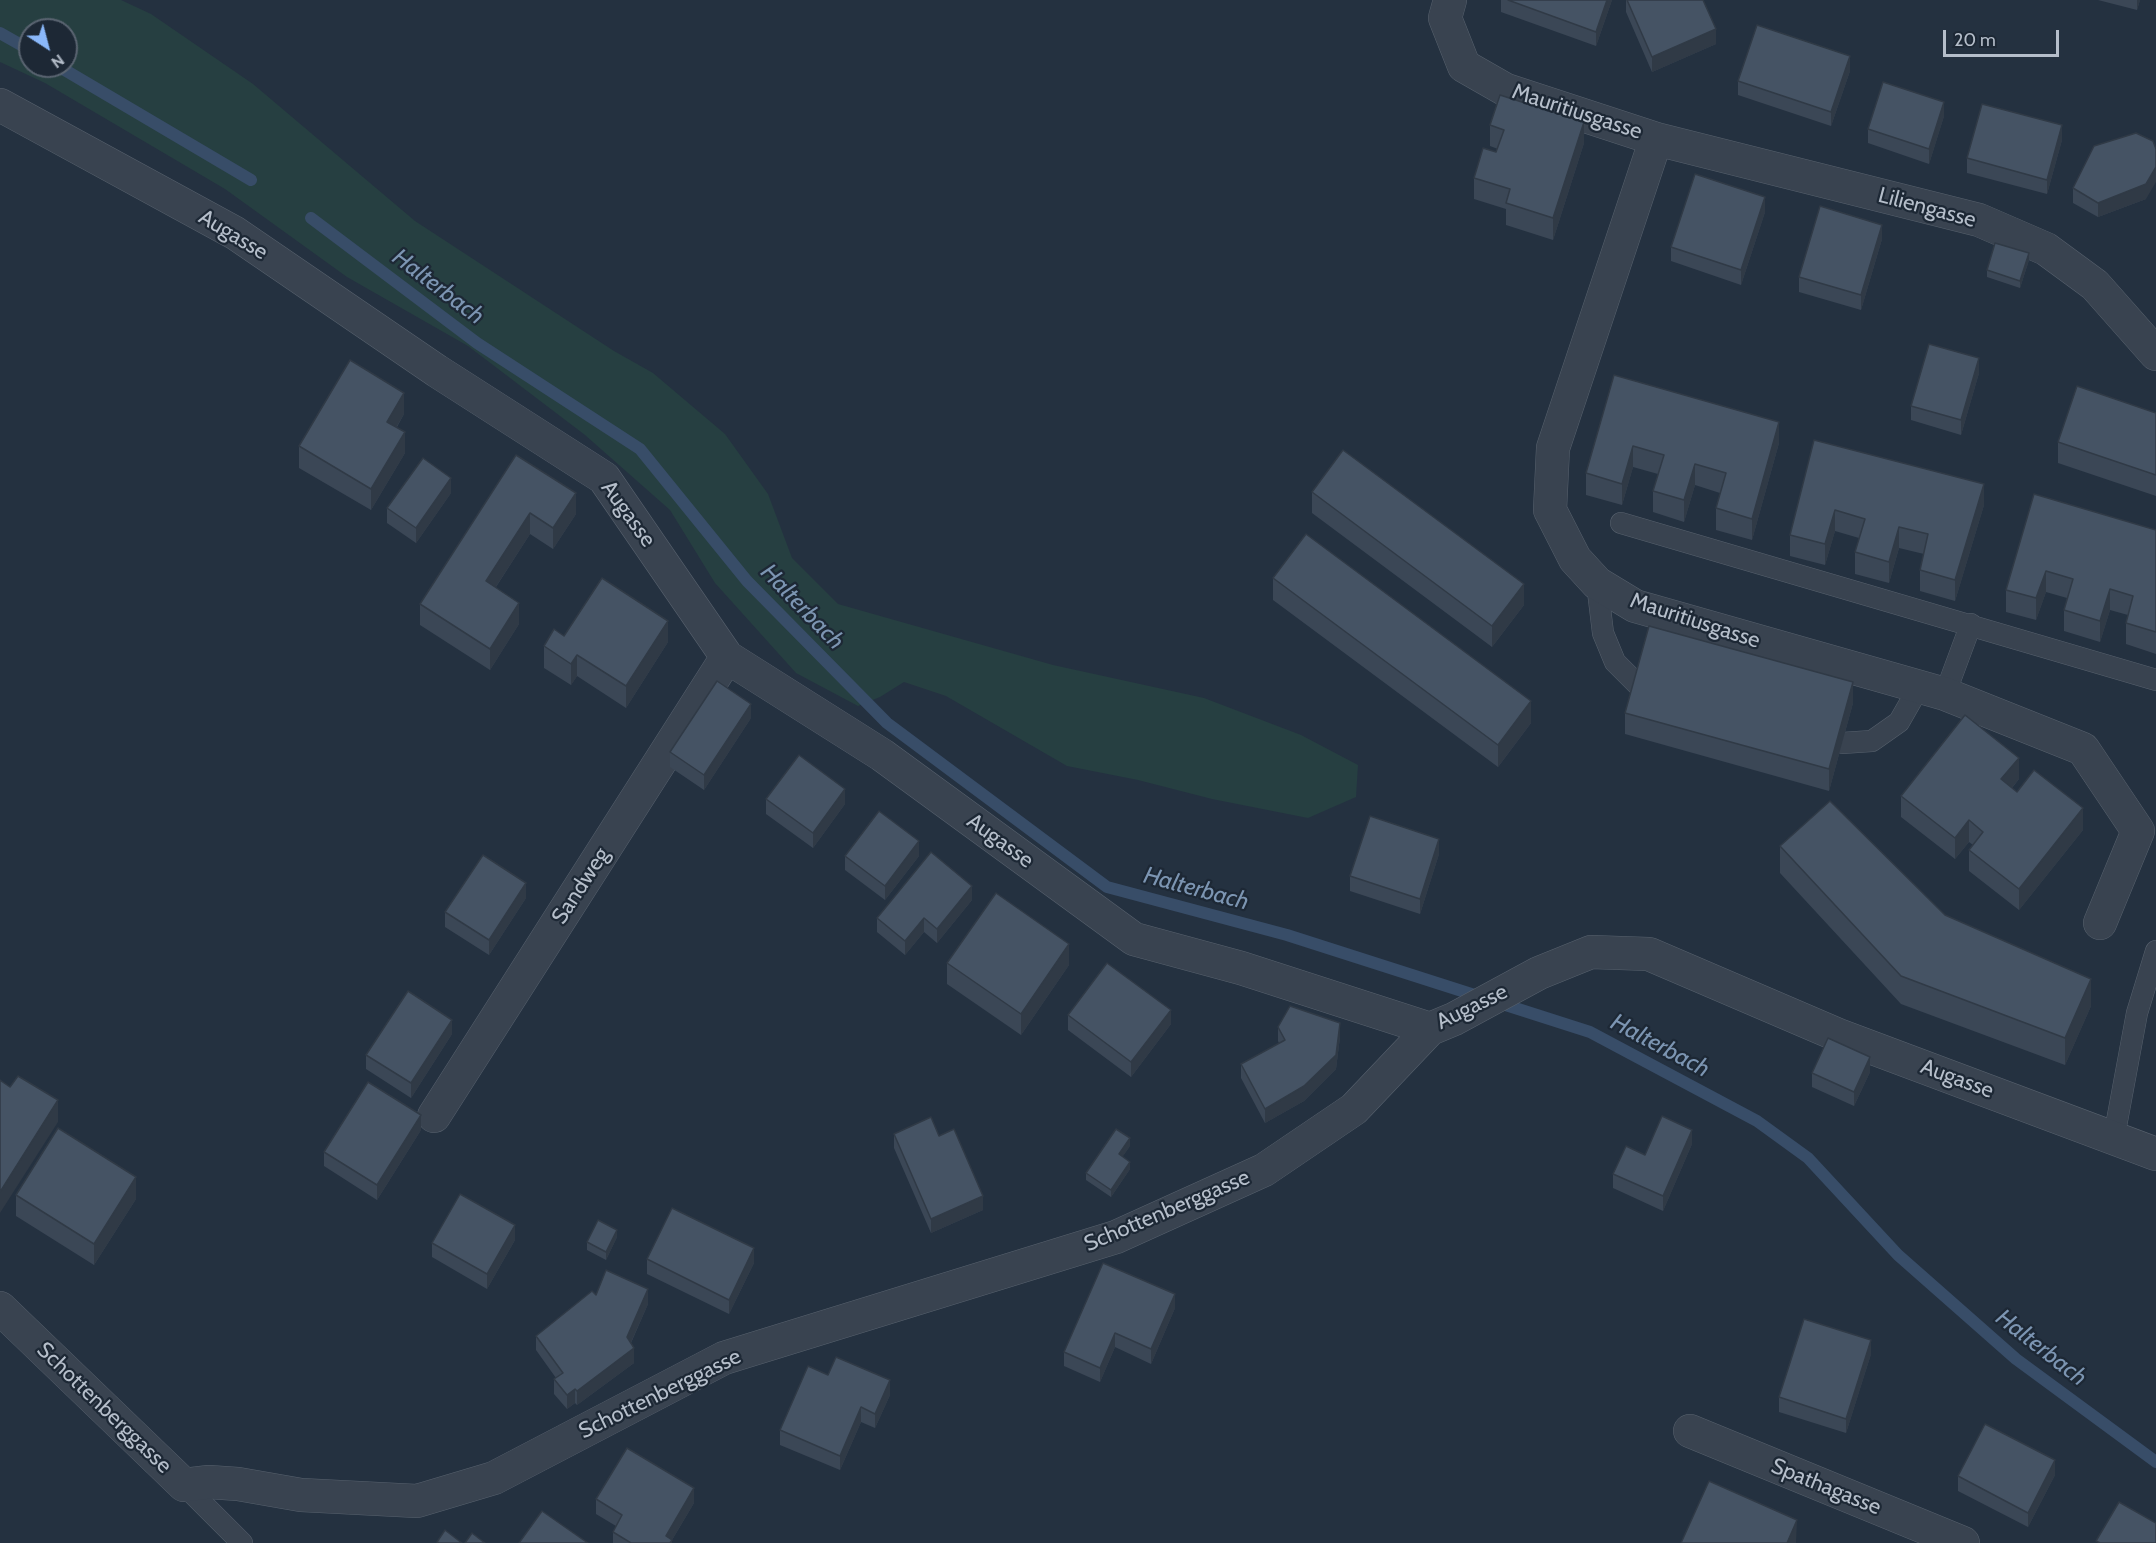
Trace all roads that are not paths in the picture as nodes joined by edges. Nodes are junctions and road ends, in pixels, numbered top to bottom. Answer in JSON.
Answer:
{"nodes":[{"id":1,"x":1450,"y":0,"type":"edge"},
{"id":2,"x":0,"y":105,"type":"edge"},
{"id":3,"x":1656,"y":139,"type":"junction"},
{"id":4,"x":2156,"y":354,"type":"edge"},
{"id":5,"x":1621,"y":523,"type":"dead end"},
{"id":6,"x":1597,"y":583,"type":"junction"},
{"id":7,"x":1971,"y":624,"type":"junction"},
{"id":8,"x":728,"y":657,"type":"junction"},
{"id":9,"x":2156,"y":680,"type":"edge"},
{"id":10,"x":1639,"y":686,"type":"edge"},
{"id":11,"x":1932,"y":691,"type":"junction"},
{"id":12,"x":1842,"y":742,"type":"edge"},
{"id":13,"x":2100,"y":923,"type":"dead end"},
{"id":14,"x":2156,"y":951,"type":"edge"},
{"id":15,"x":1442,"y":1024,"type":"junction"},
{"id":16,"x":434,"y":1116,"type":"dead end"},
{"id":17,"x":2114,"y":1137,"type":"junction"},
{"id":18,"x":2156,"y":1154,"type":"edge"},
{"id":19,"x":0,"y":1308,"type":"edge"},
{"id":20,"x":1690,"y":1431,"type":"dead end"},
{"id":21,"x":184,"y":1485,"type":"junction"},
{"id":22,"x":242,"y":1543,"type":"edge"},
{"id":23,"x":1963,"y":1543,"type":"edge"}],
"edges":[{"from":1,"to":3,"type":"street","name":"Mauritiusgasse"},
{"from":2,"to":8,"type":"street","name":"Augasse"},
{"from":3,"to":4,"type":"street","name":"Liliengasse"},
{"from":3,"to":6,"type":"street","name":"Mauritiusgasse"},
{"from":5,"to":7,"type":"lane"},
{"from":6,"to":10,"type":"lane"},
{"from":6,"to":11,"type":"street","name":"Mauritiusgasse"},
{"from":7,"to":9,"type":"lane"},
{"from":7,"to":11,"type":"lane"},
{"from":8,"to":15,"type":"street","name":"Augasse"},
{"from":8,"to":16,"type":"street","name":"Sandweg"},
{"from":11,"to":12,"type":"lane"},
{"from":11,"to":13,"type":"street","name":"Mauritiusgasse"},
{"from":14,"to":17,"type":"lane"},
{"from":15,"to":17,"type":"street","name":"Augasse"},
{"from":15,"to":21,"type":"street","name":"Schottenberggasse"},
{"from":17,"to":18,"type":"street","name":"Augasse"},
{"from":19,"to":21,"type":"street","name":"Schottenberggasse"},
{"from":20,"to":23,"type":"street","name":"Spathagasse"},
{"from":21,"to":22,"type":"lane"}]}
